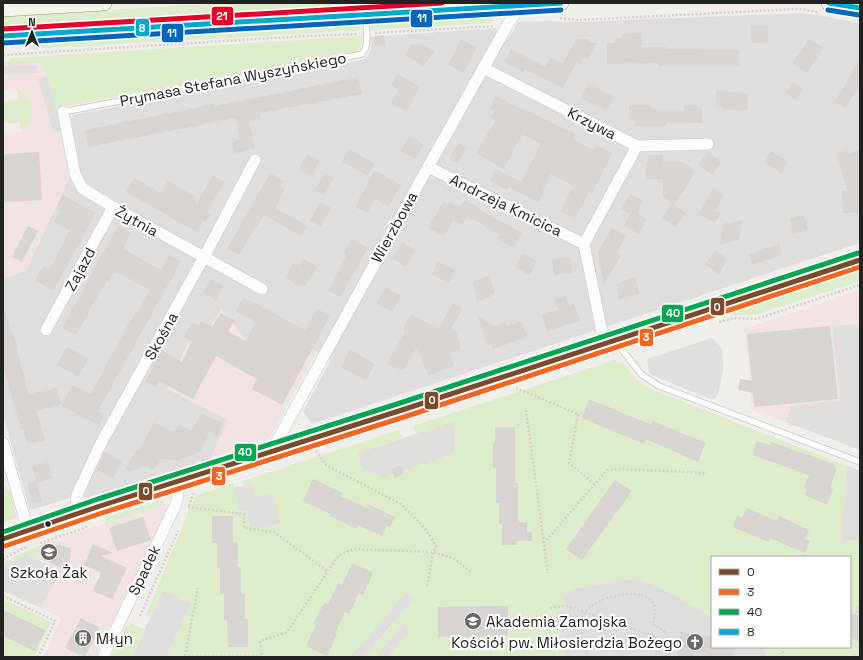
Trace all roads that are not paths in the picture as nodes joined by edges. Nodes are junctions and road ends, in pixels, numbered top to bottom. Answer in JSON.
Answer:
{"nodes":[{"id":1,"x":104,"y":3,"type":"edge"},
{"id":2,"x":561,"y":3,"type":"edge"},
{"id":3,"x":522,"y":4,"type":"edge"},
{"id":4,"x":824,"y":7,"type":"edge"},
{"id":5,"x":860,"y":8,"type":"edge"},
{"id":6,"x":3,"y":9,"type":"edge"},
{"id":7,"x":365,"y":15,"type":"junction"},
{"id":8,"x":3,"y":36,"type":"edge"},
{"id":9,"x":483,"y":68,"type":"junction"},
{"id":10,"x":63,"y":112,"type":"joint"},
{"id":11,"x":708,"y":144,"type":"dead end"},
{"id":12,"x":637,"y":146,"type":"junction"},
{"id":13,"x":255,"y":160,"type":"dead end"},
{"id":14,"x":428,"y":167,"type":"junction"},
{"id":15,"x":113,"y":207,"type":"junction"},
{"id":16,"x":584,"y":244,"type":"junction"},
{"id":17,"x":204,"y":257,"type":"junction"},
{"id":18,"x":860,"y":260,"type":"edge"},
{"id":19,"x":262,"y":289,"type":"dead end"},
{"id":20,"x":46,"y":330,"type":"dead end"},
{"id":21,"x":615,"y":340,"type":"junction"},
{"id":22,"x":3,"y":443,"type":"edge"},
{"id":23,"x":271,"y":452,"type":"junction"},
{"id":24,"x":860,"y":462,"type":"edge"},
{"id":25,"x":174,"y":482,"type":"junction"},
{"id":26,"x":78,"y":514,"type":"junction"},
{"id":27,"x":28,"y":530,"type":"junction"},
{"id":28,"x":3,"y":539,"type":"edge"},
{"id":29,"x":103,"y":657,"type":"edge"}],
"edges":[{"from":1,"to":6,"type":"street"},
{"from":2,"to":3,"type":"street"},
{"from":3,"to":7,"type":"street"},
{"from":3,"to":9,"type":"street","name":"Wierzbowa"},
{"from":4,"to":5,"type":"street"},
{"from":7,"to":8,"type":"street"},
{"from":7,"to":10,"type":"lane","name":"Prymasa Stefana Wyszyńskiego"},
{"from":9,"to":12,"type":"street","name":"Krzywa"},
{"from":9,"to":14,"type":"street","name":"Wierzbowa"},
{"from":10,"to":15,"type":"street","name":"Żytnia"},
{"from":11,"to":12,"type":"street","name":"Krzywa"},
{"from":12,"to":16,"type":"street"},
{"from":13,"to":17,"type":"street","name":"Skośna"},
{"from":14,"to":16,"type":"street","name":"Andrzeja Kmicica"},
{"from":14,"to":23,"type":"street","name":"Wierzbowa"},
{"from":15,"to":17,"type":"street","name":"Żytnia"},
{"from":15,"to":20,"type":"street","name":"Zajazd"},
{"from":16,"to":21,"type":"street"},
{"from":17,"to":19,"type":"street","name":"Żytnia"},
{"from":17,"to":26,"type":"street","name":"Skośna"},
{"from":18,"to":21,"type":"street"},
{"from":21,"to":23,"type":"street"},
{"from":21,"to":24,"type":"lane"},
{"from":22,"to":27,"type":"street"},
{"from":23,"to":25,"type":"street"},
{"from":25,"to":26,"type":"street"},
{"from":25,"to":29,"type":"street","name":"Spadek"},
{"from":26,"to":27,"type":"street"},
{"from":27,"to":28,"type":"street"}]}
